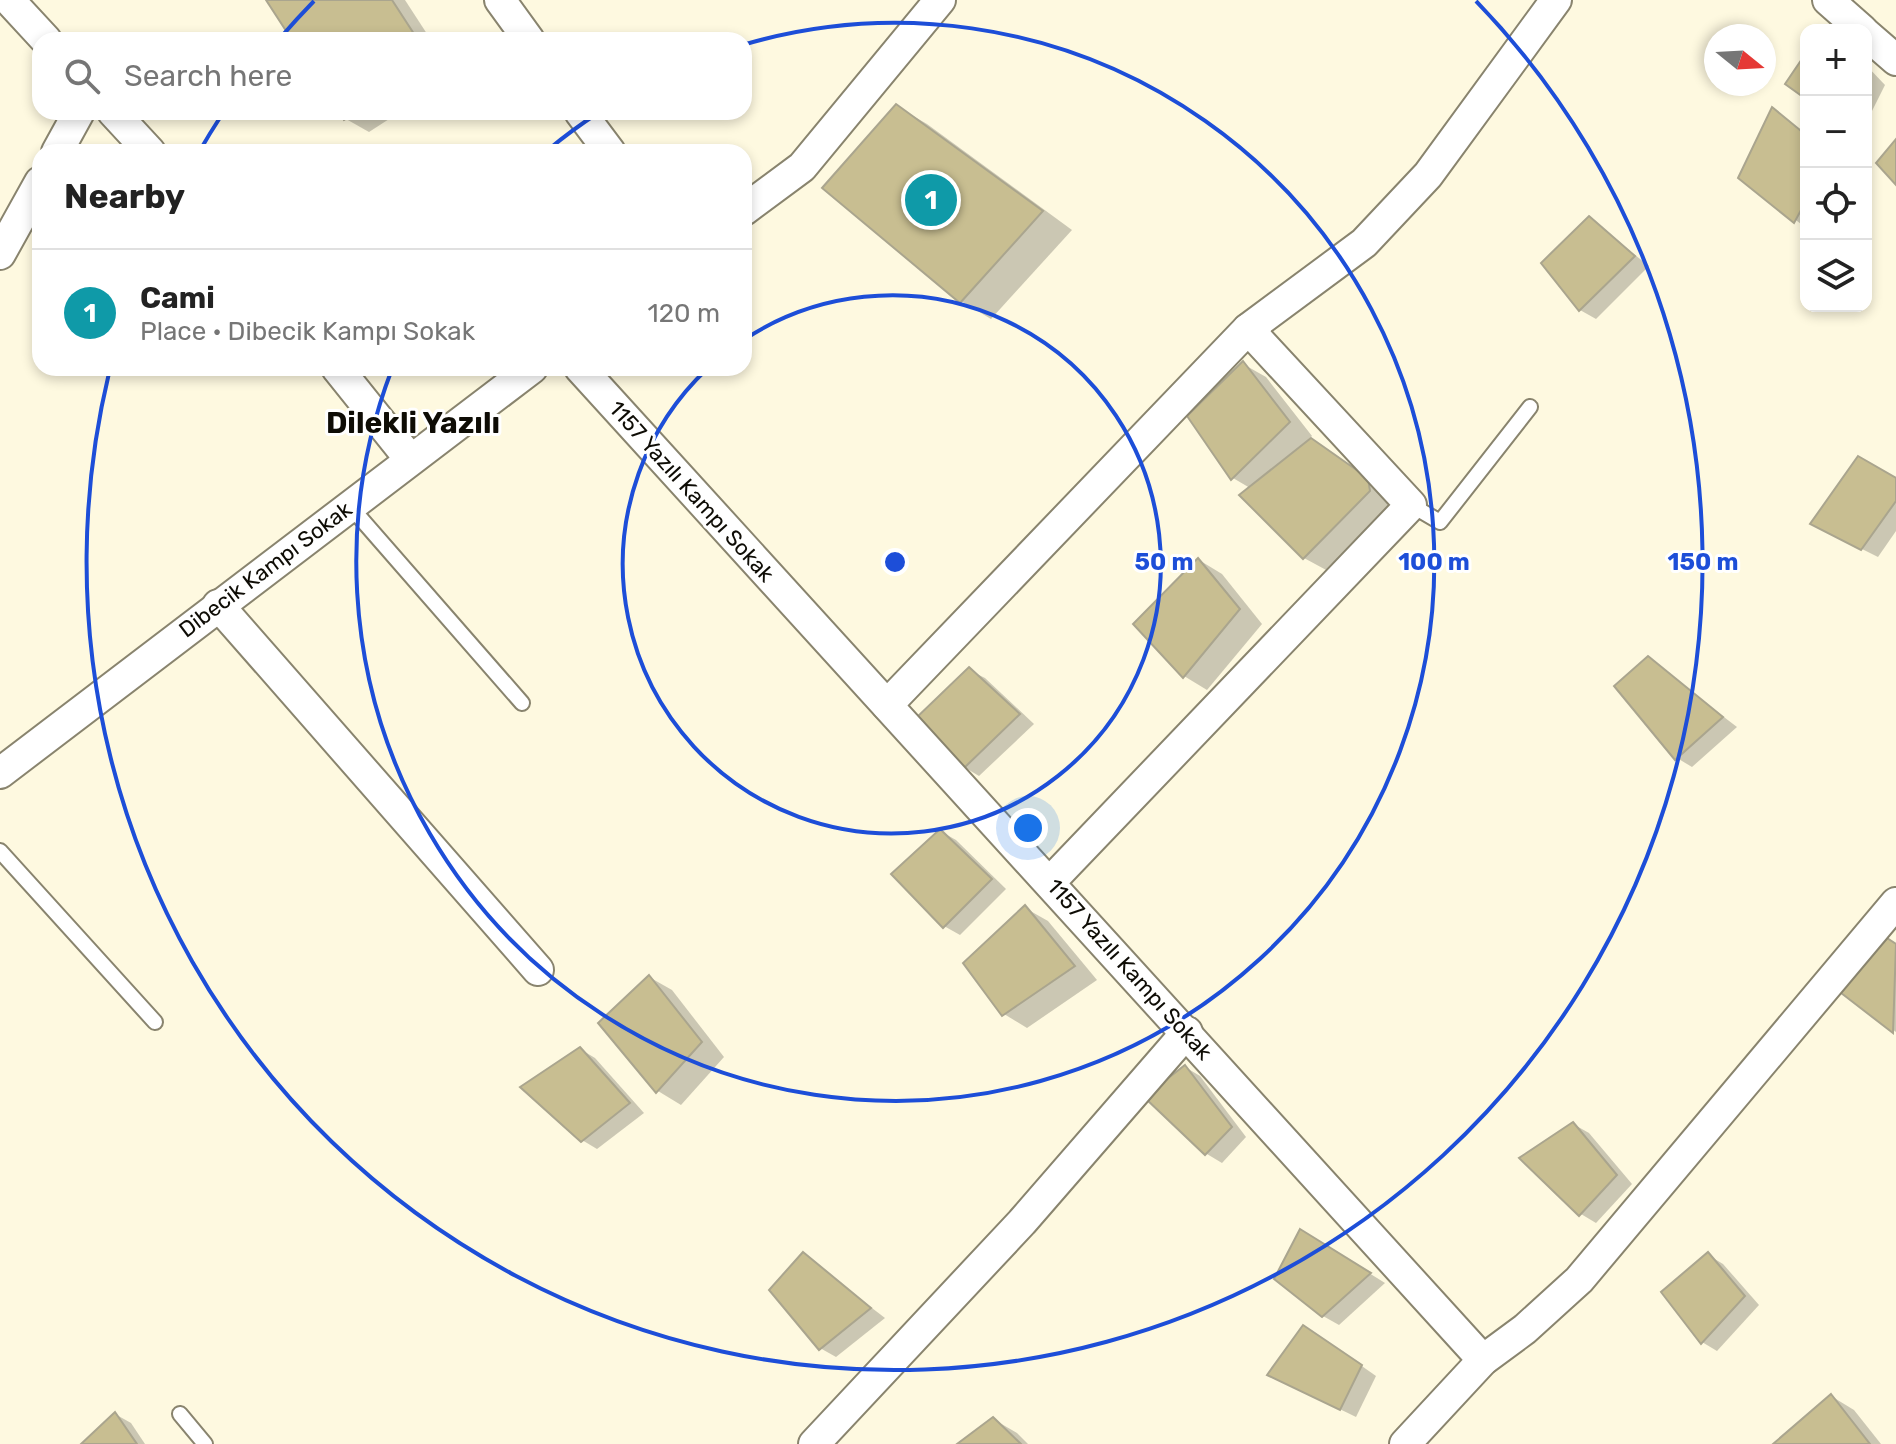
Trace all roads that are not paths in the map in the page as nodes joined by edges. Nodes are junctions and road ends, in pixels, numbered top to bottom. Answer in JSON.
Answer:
{"nodes":[{"id":1,"x":9,"y":0,"type":"edge"},
{"id":2,"x":500,"y":0,"type":"edge"},
{"id":3,"x":940,"y":0,"type":"edge"},
{"id":4,"x":1556,"y":0,"type":"edge"},
{"id":5,"x":1828,"y":0,"type":"edge"},
{"id":6,"x":1855,"y":24,"type":"edge"},
{"id":7,"x":39,"y":32,"type":"edge"},
{"id":8,"x":523,"y":32,"type":"edge"},
{"id":9,"x":1872,"y":39,"type":"edge"},
{"id":10,"x":1896,"y":60,"type":"edge"},
{"id":11,"x":75,"y":120,"type":"edge"},
{"id":12,"x":120,"y":120,"type":"edge"},
{"id":13,"x":586,"y":120,"type":"edge"},
{"id":14,"x":61,"y":144,"type":"edge"},
{"id":15,"x":143,"y":144,"type":"edge"},
{"id":16,"x":604,"y":144,"type":"edge"},
{"id":17,"x":32,"y":196,"type":"edge"},
{"id":18,"x":752,"y":204,"type":"edge"},
{"id":19,"x":0,"y":254,"type":"edge"},
{"id":20,"x":1248,"y":329,"type":"junction"},
{"id":21,"x":343,"y":376,"type":"edge"},
{"id":22,"x":521,"y":376,"type":"edge"},
{"id":23,"x":587,"y":376,"type":"edge"},
{"id":24,"x":1530,"y":407,"type":"dead end"},
{"id":25,"x":410,"y":459,"type":"junction"},
{"id":26,"x":349,"y":505,"type":"junction"},
{"id":27,"x":1411,"y":505,"type":"junction"},
{"id":28,"x":218,"y":605,"type":"junction"},
{"id":29,"x":522,"y":703,"type":"dead end"},
{"id":30,"x":887,"y":705,"type":"junction"},
{"id":31,"x":0,"y":773,"type":"edge"},
{"id":32,"x":0,"y":851,"type":"edge"},
{"id":33,"x":1050,"y":882,"type":"junction"},
{"id":34,"x":1896,"y":903,"type":"edge"},
{"id":35,"x":538,"y":970,"type":"dead end"},
{"id":36,"x":155,"y":1022,"type":"dead end"},
{"id":37,"x":1187,"y":1032,"type":"junction"},
{"id":38,"x":1483,"y":1360,"type":"junction"},
{"id":39,"x":180,"y":1414,"type":"dead end"},
{"id":40,"x":205,"y":1444,"type":"edge"},
{"id":41,"x":814,"y":1444,"type":"edge"},
{"id":42,"x":1405,"y":1444,"type":"edge"}],
"edges":[{"from":1,"to":7,"type":"street"},
{"from":2,"to":8,"type":"street"},
{"from":3,"to":18,"type":"street"},
{"from":4,"to":20,"type":"street"},
{"from":5,"to":6,"type":"street"},
{"from":9,"to":10,"type":"street"},
{"from":11,"to":14,"type":"street"},
{"from":12,"to":15,"type":"street"},
{"from":13,"to":16,"type":"street"},
{"from":17,"to":19,"type":"street"},
{"from":20,"to":27,"type":"street"},
{"from":20,"to":30,"type":"street"},
{"from":21,"to":25,"type":"street"},
{"from":22,"to":25,"type":"street","name":"Dibecik Kampı Sokak"},
{"from":23,"to":30,"type":"street","name":"1157 Yazılı Kampı Sokak"},
{"from":24,"to":27,"type":"lane"},
{"from":25,"to":26,"type":"street","name":"Dibecik Kampı Sokak"},
{"from":26,"to":28,"type":"street","name":"Dibecik Kampı Sokak"},
{"from":26,"to":29,"type":"lane"},
{"from":27,"to":33,"type":"street"},
{"from":28,"to":31,"type":"street","name":"Dibecik Kampı Sokak"},
{"from":28,"to":35,"type":"street"},
{"from":30,"to":33,"type":"street","name":"1157 Yazılı Kampı Sokak"},
{"from":32,"to":36,"type":"lane"},
{"from":33,"to":37,"type":"street","name":"1157 Yazılı Kampı Sokak"},
{"from":34,"to":38,"type":"street"},
{"from":37,"to":38,"type":"street","name":"1157 Yazılı Kampı Sokak"},
{"from":37,"to":41,"type":"street"},
{"from":38,"to":42,"type":"street"},
{"from":39,"to":40,"type":"lane"}]}
